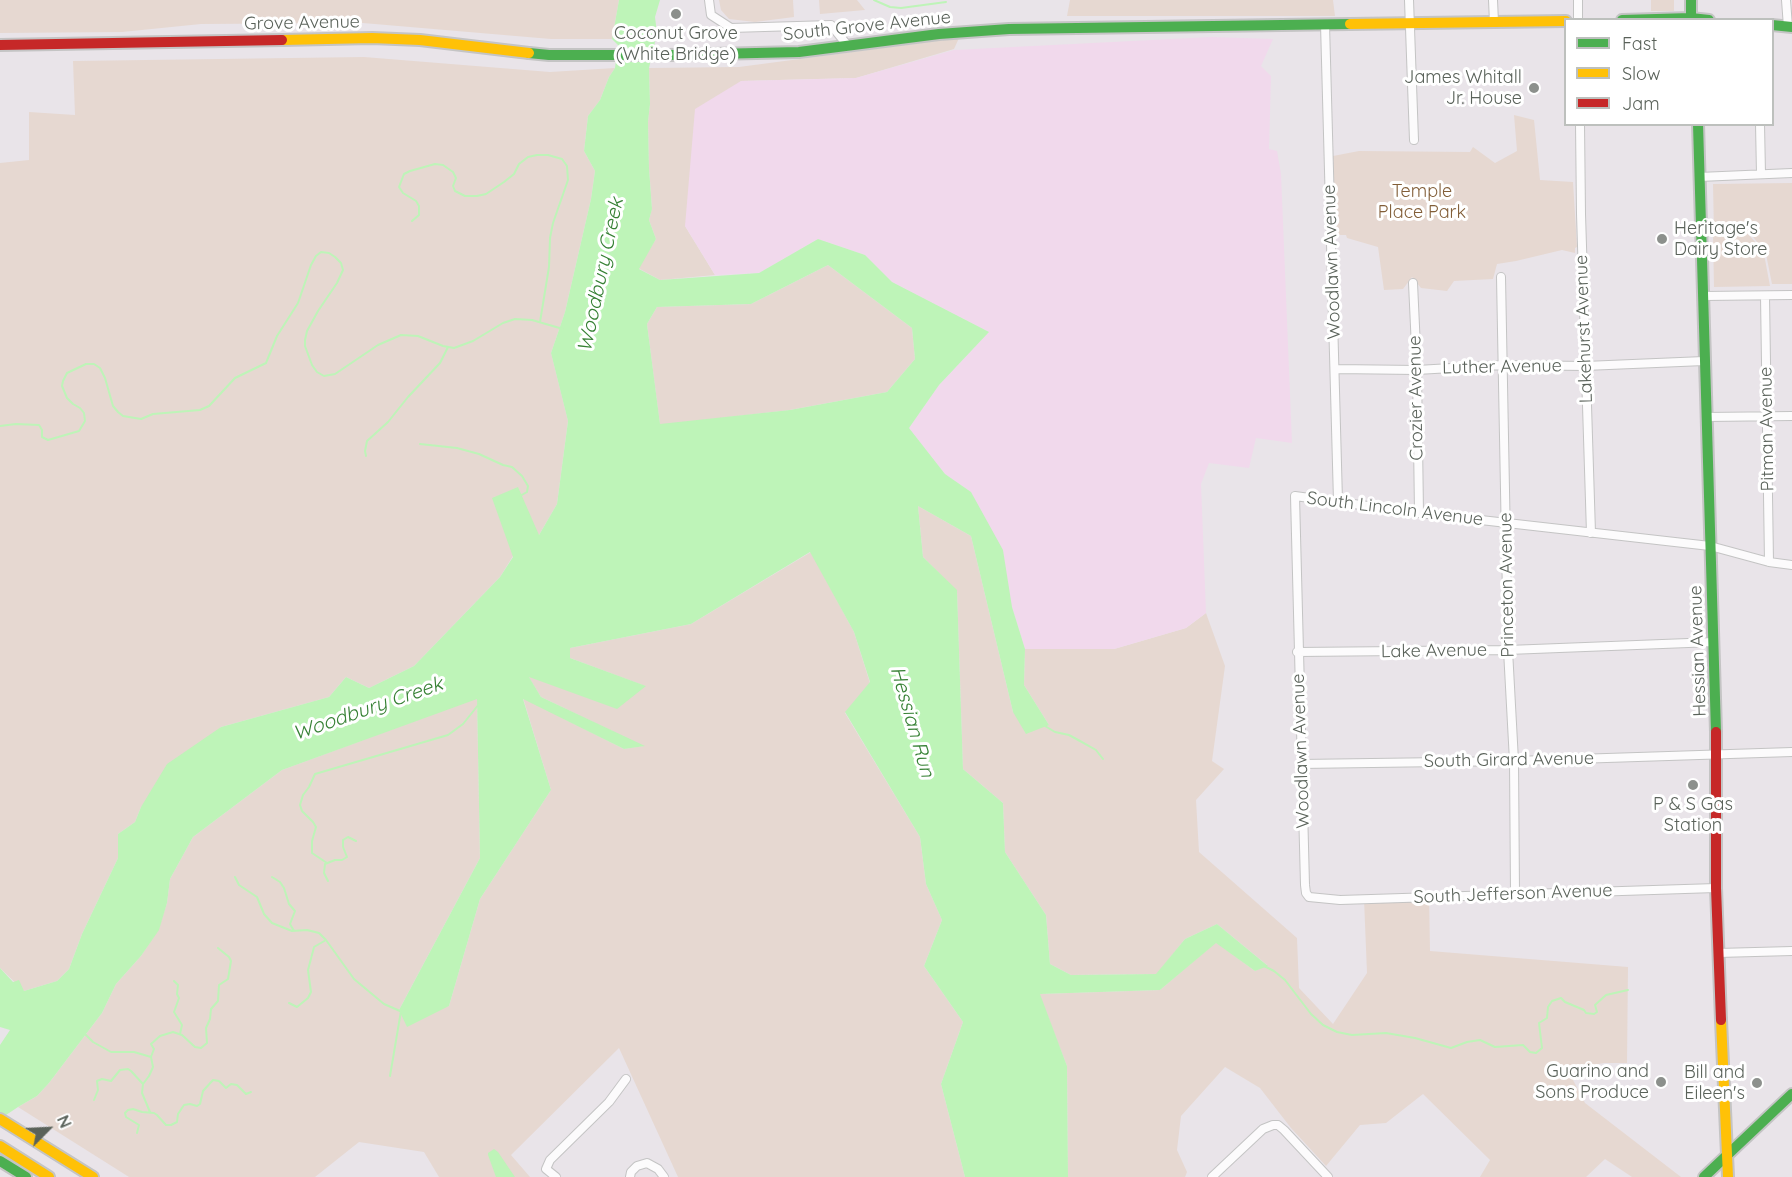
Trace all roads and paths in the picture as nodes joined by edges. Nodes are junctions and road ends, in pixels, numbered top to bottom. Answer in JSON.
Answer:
{"nodes":[{"id":1,"x":709,"y":0,"type":"edge"},
{"id":2,"x":1409,"y":0,"type":"edge"},
{"id":3,"x":1493,"y":0,"type":"edge"},
{"id":4,"x":1578,"y":0,"type":"edge"},
{"id":5,"x":1691,"y":0,"type":"edge"},
{"id":6,"x":1786,"y":0,"type":"edge"},
{"id":7,"x":1578,"y":18,"type":"edge"},
{"id":8,"x":1691,"y":18,"type":"edge"},
{"id":9,"x":1564,"y":21,"type":"edge"},
{"id":10,"x":1494,"y":22,"type":"junction"},
{"id":11,"x":1409,"y":23,"type":"junction"},
{"id":12,"x":1325,"y":24,"type":"junction"},
{"id":13,"x":1774,"y":25,"type":"edge"},
{"id":14,"x":1790,"y":27,"type":"edge"},
{"id":15,"x":0,"y":45,"type":"edge"},
{"id":16,"x":848,"y":46,"type":"junction"},
{"id":17,"x":603,"y":55,"type":"joint"},
{"id":18,"x":1580,"y":126,"type":"edge"},
{"id":19,"x":1698,"y":126,"type":"edge"},
{"id":20,"x":1760,"y":126,"type":"edge"},
{"id":21,"x":1414,"y":140,"type":"dead end"},
{"id":22,"x":1792,"y":173,"type":"edge"},
{"id":23,"x":1761,"y":174,"type":"junction"},
{"id":24,"x":1700,"y":177,"type":"junction"},
{"id":25,"x":1501,"y":277,"type":"dead end"},
{"id":26,"x":1413,"y":283,"type":"dead end"},
{"id":27,"x":1792,"y":295,"type":"edge"},
{"id":28,"x":1704,"y":296,"type":"junction"},
{"id":29,"x":1765,"y":296,"type":"junction"},
{"id":30,"x":1704,"y":361,"type":"junction"},
{"id":31,"x":1503,"y":365,"type":"junction"},
{"id":32,"x":1585,"y":366,"type":"junction"},
{"id":33,"x":1335,"y":369,"type":"junction"},
{"id":34,"x":1417,"y":370,"type":"junction"},
{"id":35,"x":1767,"y":416,"type":"junction"},
{"id":36,"x":1792,"y":416,"type":"edge"},
{"id":37,"x":1706,"y":417,"type":"junction"},
{"id":38,"x":1295,"y":496,"type":"joint"},
{"id":39,"x":1338,"y":501,"type":"junction"},
{"id":40,"x":1419,"y":513,"type":"junction"},
{"id":41,"x":1505,"y":522,"type":"junction"},
{"id":42,"x":1591,"y":532,"type":"junction"},
{"id":43,"x":1710,"y":546,"type":"junction"},
{"id":44,"x":1769,"y":562,"type":"junction"},
{"id":45,"x":1792,"y":565,"type":"edge"},
{"id":46,"x":1714,"y":642,"type":"junction"},
{"id":47,"x":1508,"y":650,"type":"junction"},
{"id":48,"x":1298,"y":652,"type":"junction"},
{"id":49,"x":1792,"y":752,"type":"edge"},
{"id":50,"x":1718,"y":754,"type":"junction"},
{"id":51,"x":1514,"y":761,"type":"junction"},
{"id":52,"x":1301,"y":764,"type":"junction"},
{"id":53,"x":1716,"y":888,"type":"junction"},
{"id":54,"x":1515,"y":894,"type":"junction"},
{"id":55,"x":1309,"y":897,"type":"joint"},
{"id":56,"x":1792,"y":951,"type":"edge"},
{"id":57,"x":1718,"y":953,"type":"junction"},
{"id":58,"x":626,"y":1079,"type":"dead end"},
{"id":59,"x":1792,"y":1094,"type":"edge"},
{"id":60,"x":0,"y":1119,"type":"edge"},
{"id":61,"x":0,"y":1146,"type":"edge"},
{"id":62,"x":1727,"y":1155,"type":"junction"},
{"id":63,"x":0,"y":1161,"type":"edge"},
{"id":64,"x":26,"y":1177,"type":"edge"},
{"id":65,"x":49,"y":1177,"type":"edge"},
{"id":66,"x":93,"y":1177,"type":"edge"},
{"id":67,"x":556,"y":1177,"type":"edge"},
{"id":68,"x":630,"y":1177,"type":"edge"},
{"id":69,"x":663,"y":1177,"type":"edge"},
{"id":70,"x":1212,"y":1177,"type":"edge"},
{"id":71,"x":1328,"y":1177,"type":"edge"},
{"id":72,"x":1704,"y":1177,"type":"edge"},
{"id":73,"x":1728,"y":1177,"type":"edge"}],
"edges":[{"from":1,"to":16,"type":"street"},
{"from":2,"to":11,"type":"street"},
{"from":3,"to":10,"type":"street"},
{"from":4,"to":7,"type":"street"},
{"from":5,"to":8,"type":"main road"},
{"from":6,"to":14,"type":"street"},
{"from":9,"to":10,"type":"main road","name":"South Grove Avenue"},
{"from":10,"to":11,"type":"main road","name":"South Grove Avenue"},
{"from":11,"to":12,"type":"main road","name":"South Grove Avenue"},
{"from":11,"to":21,"type":"street"},
{"from":12,"to":16,"type":"main road","name":"South Grove Avenue"},
{"from":12,"to":33,"type":"street","name":"Woodlawn Avenue"},
{"from":13,"to":14,"type":"main road"},
{"from":15,"to":17,"type":"main road","name":"Grove Avenue"},
{"from":16,"to":17,"type":"main road","name":"South Grove Avenue"},
{"from":18,"to":32,"type":"street","name":"Lakehurst Avenue"},
{"from":19,"to":24,"type":"main road","name":"Hessian Avenue"},
{"from":20,"to":23,"type":"street"},
{"from":22,"to":23,"type":"street"},
{"from":23,"to":24,"type":"street"},
{"from":24,"to":28,"type":"main road","name":"Hessian Avenue"},
{"from":25,"to":31,"type":"street","name":"Princeton Avenue"},
{"from":26,"to":34,"type":"street","name":"Crozier Avenue"},
{"from":27,"to":29,"type":"street"},
{"from":28,"to":29,"type":"street"},
{"from":28,"to":30,"type":"main road","name":"Hessian Avenue"},
{"from":29,"to":35,"type":"street","name":"Pitman Avenue"},
{"from":30,"to":32,"type":"street","name":"Luther Avenue"},
{"from":30,"to":37,"type":"main road","name":"Hessian Avenue"},
{"from":31,"to":32,"type":"street","name":"Luther Avenue"},
{"from":31,"to":34,"type":"street","name":"Luther Avenue"},
{"from":31,"to":41,"type":"street","name":"Princeton Avenue"},
{"from":32,"to":42,"type":"street","name":"Lakehurst Avenue"},
{"from":33,"to":34,"type":"street","name":"Luther Avenue"},
{"from":33,"to":39,"type":"street","name":"Woodlawn Avenue"},
{"from":34,"to":40,"type":"street","name":"Crozier Avenue"},
{"from":35,"to":36,"type":"street"},
{"from":35,"to":37,"type":"street"},
{"from":35,"to":44,"type":"street","name":"Pitman Avenue"},
{"from":37,"to":43,"type":"main road","name":"Hessian Avenue"},
{"from":38,"to":39,"type":"street","name":"South Lincoln Avenue"},
{"from":38,"to":48,"type":"street","name":"Woodlawn Avenue"},
{"from":39,"to":40,"type":"street","name":"South Lincoln Avenue"},
{"from":40,"to":41,"type":"street","name":"South Lincoln Avenue"},
{"from":41,"to":42,"type":"street","name":"South Lincoln Avenue"},
{"from":41,"to":47,"type":"street","name":"Princeton Avenue"},
{"from":42,"to":43,"type":"street","name":"South Lincoln Avenue"},
{"from":43,"to":44,"type":"street","name":"South Lincoln Avenue"},
{"from":43,"to":46,"type":"main road","name":"Hessian Avenue"},
{"from":44,"to":45,"type":"street","name":"South Lincoln Avenue"},
{"from":46,"to":47,"type":"street","name":"Lake Avenue"},
{"from":46,"to":50,"type":"main road","name":"Hessian Avenue"},
{"from":47,"to":48,"type":"street","name":"Lake Avenue"},
{"from":47,"to":51,"type":"street","name":"Princeton Avenue"},
{"from":48,"to":52,"type":"street","name":"Woodlawn Avenue"},
{"from":49,"to":50,"type":"street","name":"South Girard Avenue"},
{"from":50,"to":51,"type":"street","name":"South Girard Avenue"},
{"from":50,"to":53,"type":"main road","name":"Hessian Avenue"},
{"from":51,"to":52,"type":"street","name":"South Girard Avenue"},
{"from":51,"to":54,"type":"street","name":"Princeton Avenue"},
{"from":52,"to":55,"type":"street","name":"Woodlawn Avenue"},
{"from":53,"to":54,"type":"street","name":"South Jefferson Avenue"},
{"from":53,"to":57,"type":"main road","name":"Hessian Avenue"},
{"from":54,"to":55,"type":"street","name":"South Jefferson Avenue"},
{"from":56,"to":57,"type":"street"},
{"from":57,"to":62,"type":"main road","name":"Hessian Avenue"},
{"from":58,"to":67,"type":"street"},
{"from":59,"to":62,"type":"main road"},
{"from":60,"to":66,"type":"main road"},
{"from":61,"to":65,"type":"main road"},
{"from":62,"to":72,"type":"main road"},
{"from":62,"to":73,"type":"main road","name":"Hessian Avenue"},
{"from":63,"to":64,"type":"main road"},
{"from":68,"to":69,"type":"street"},
{"from":70,"to":71,"type":"street"}]}
